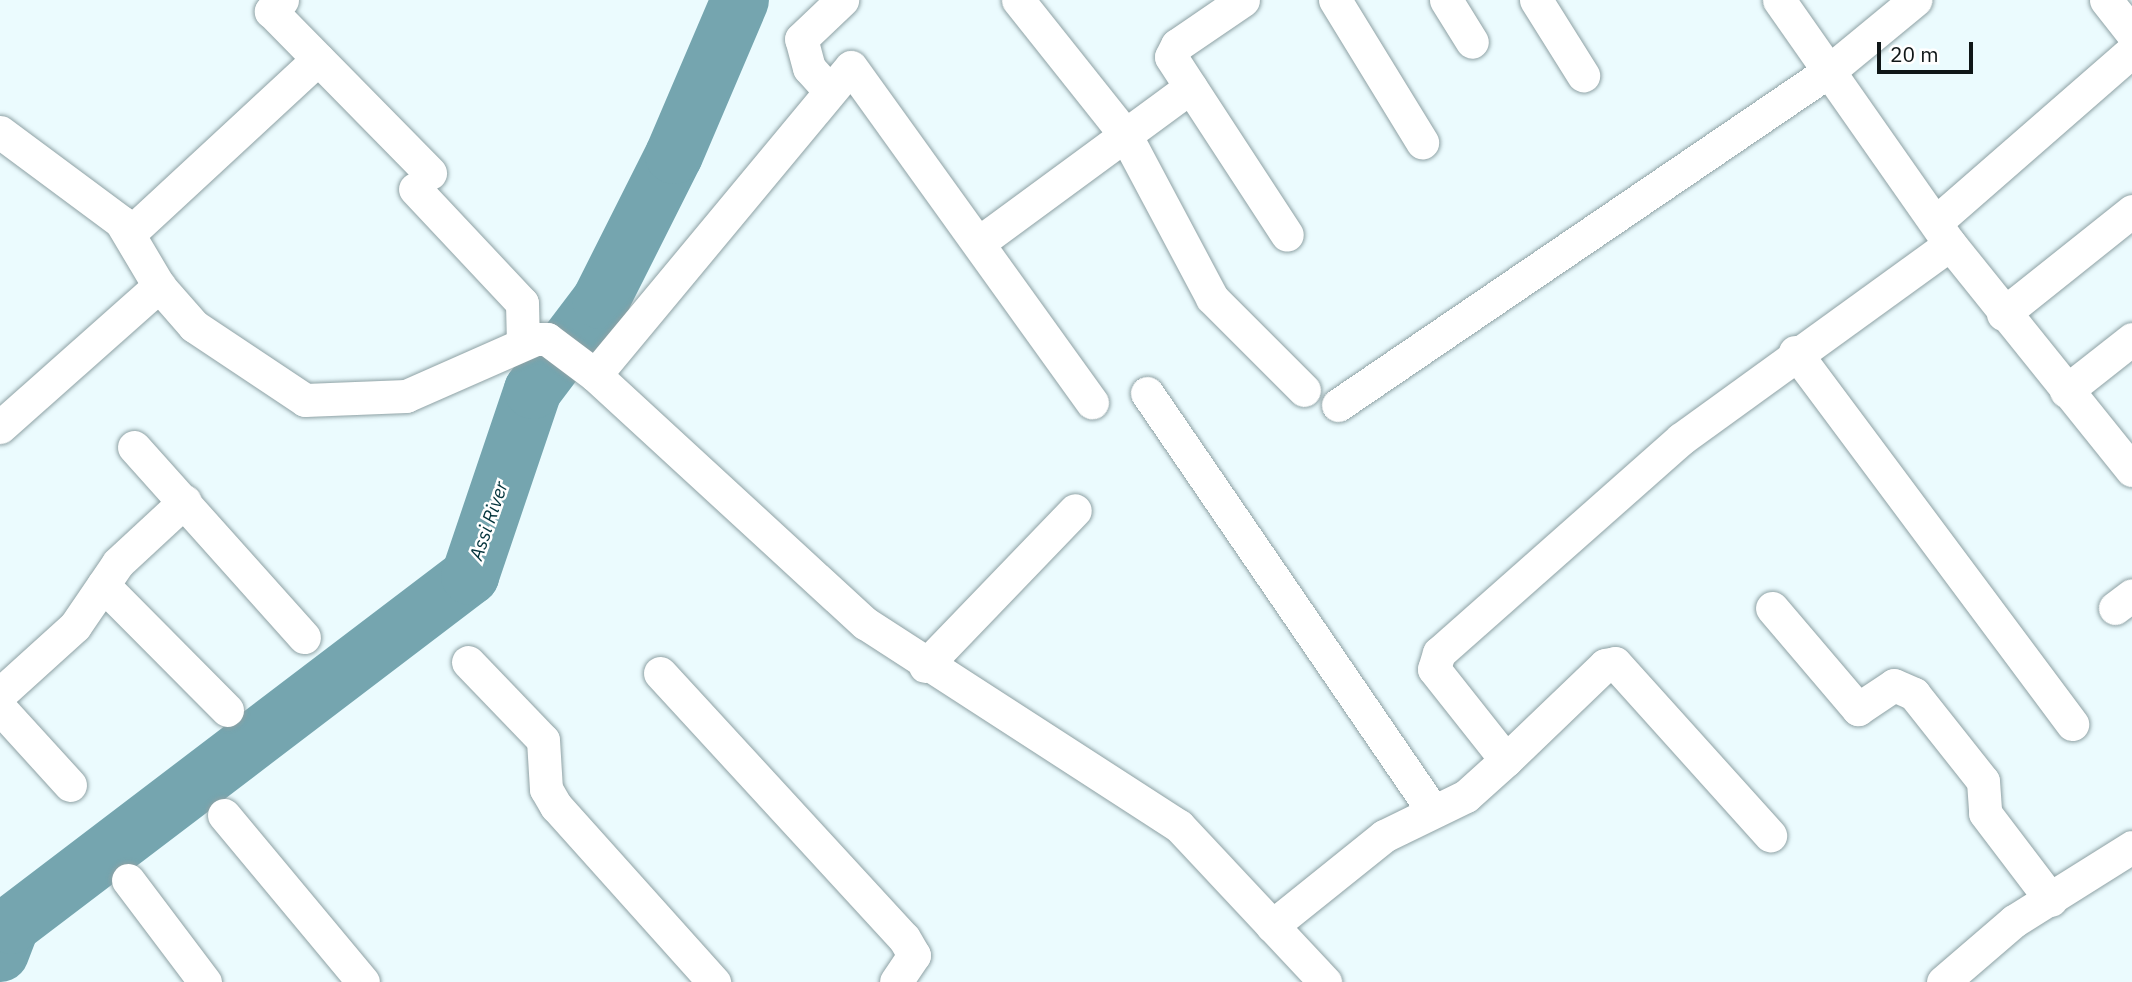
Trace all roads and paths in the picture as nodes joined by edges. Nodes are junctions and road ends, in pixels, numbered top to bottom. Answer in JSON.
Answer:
{"nodes":[{"id":1,"x":842,"y":0,"type":"edge"},
{"id":2,"x":1018,"y":0,"type":"edge"},
{"id":3,"x":1335,"y":0,"type":"edge"},
{"id":4,"x":1446,"y":0,"type":"edge"},
{"id":5,"x":1536,"y":0,"type":"edge"},
{"id":6,"x":1779,"y":0,"type":"edge"},
{"id":7,"x":1915,"y":0,"type":"edge"},
{"id":8,"x":2106,"y":0,"type":"edge"},
{"id":9,"x":1240,"y":1,"type":"edge"},
{"id":10,"x":271,"y":4,"type":"edge"},
{"id":11,"x":2132,"y":33,"type":"edge"},
{"id":12,"x":1472,"y":42,"type":"dead end"},
{"id":13,"x":2132,"y":51,"type":"edge"},
{"id":14,"x":318,"y":60,"type":"junction"},
{"id":15,"x":1829,"y":71,"type":"junction"},
{"id":16,"x":1584,"y":75,"type":"dead end"},
{"id":17,"x":1191,"y":88,"type":"junction"},
{"id":18,"x":828,"y":89,"type":"junction"},
{"id":19,"x":0,"y":132,"type":"edge"},
{"id":20,"x":1126,"y":136,"type":"junction"},
{"id":21,"x":1422,"y":142,"type":"dead end"},
{"id":22,"x":2132,"y":211,"type":"edge"},
{"id":23,"x":130,"y":233,"type":"junction"},
{"id":24,"x":1943,"y":233,"type":"junction"},
{"id":25,"x":1287,"y":235,"type":"dead end"},
{"id":26,"x":981,"y":241,"type":"junction"},
{"id":27,"x":159,"y":286,"type":"junction"},
{"id":28,"x":2003,"y":314,"type":"junction"},
{"id":29,"x":2132,"y":338,"type":"edge"},
{"id":30,"x":535,"y":341,"type":"junction"},
{"id":31,"x":1795,"y":352,"type":"junction"},
{"id":32,"x":589,"y":370,"type":"junction"},
{"id":33,"x":1304,"y":390,"type":"dead end"},
{"id":34,"x":2066,"y":391,"type":"junction"},
{"id":35,"x":1147,"y":393,"type":"dead end"},
{"id":36,"x":1092,"y":402,"type":"dead end"},
{"id":37,"x":1338,"y":405,"type":"dead end"},
{"id":38,"x":0,"y":427,"type":"edge"},
{"id":39,"x":134,"y":447,"type":"dead end"},
{"id":40,"x":2132,"y":470,"type":"edge"},
{"id":41,"x":186,"y":501,"type":"junction"},
{"id":42,"x":1075,"y":510,"type":"dead end"},
{"id":43,"x":103,"y":585,"type":"junction"},
{"id":44,"x":1772,"y":608,"type":"dead end"},
{"id":45,"x":304,"y":637,"type":"dead end"},
{"id":46,"x":468,"y":662,"type":"dead end"},
{"id":47,"x":925,"y":666,"type":"junction"},
{"id":48,"x":660,"y":673,"type":"dead end"},
{"id":49,"x":0,"y":694,"type":"edge"},
{"id":50,"x":0,"y":708,"type":"edge"},
{"id":51,"x":227,"y":710,"type":"dead end"},
{"id":52,"x":2072,"y":724,"type":"dead end"},
{"id":53,"x":1506,"y":760,"type":"junction"},
{"id":54,"x":70,"y":785,"type":"dead end"},
{"id":55,"x":1433,"y":811,"type":"junction"},
{"id":56,"x":225,"y":815,"type":"dead end"},
{"id":57,"x":1770,"y":835,"type":"dead end"},
{"id":58,"x":2132,"y":848,"type":"edge"},
{"id":59,"x":128,"y":880,"type":"dead end"},
{"id":60,"x":2051,"y":900,"type":"junction"},
{"id":61,"x":1272,"y":926,"type":"junction"},
{"id":62,"x":205,"y":982,"type":"edge"},
{"id":63,"x":363,"y":982,"type":"edge"},
{"id":64,"x":714,"y":982,"type":"edge"},
{"id":65,"x":896,"y":982,"type":"edge"},
{"id":66,"x":1325,"y":982,"type":"edge"},
{"id":67,"x":1944,"y":982,"type":"edge"}],
"edges":[{"from":1,"to":18,"type":"street"},
{"from":2,"to":20,"type":"street"},
{"from":3,"to":21,"type":"street"},
{"from":4,"to":12,"type":"street"},
{"from":5,"to":16,"type":"street"},
{"from":6,"to":15,"type":"street"},
{"from":7,"to":15,"type":"street"},
{"from":8,"to":11,"type":"street"},
{"from":9,"to":17,"type":"street"},
{"from":10,"to":14,"type":"street"},
{"from":13,"to":24,"type":"street"},
{"from":14,"to":23,"type":"street"},
{"from":14,"to":30,"type":"street"},
{"from":15,"to":24,"type":"street"},
{"from":15,"to":37,"type":"street"},
{"from":17,"to":20,"type":"street"},
{"from":17,"to":25,"type":"street"},
{"from":18,"to":26,"type":"street"},
{"from":18,"to":32,"type":"street"},
{"from":19,"to":23,"type":"street"},
{"from":20,"to":26,"type":"street"},
{"from":20,"to":33,"type":"street"},
{"from":22,"to":28,"type":"street"},
{"from":23,"to":27,"type":"street"},
{"from":24,"to":28,"type":"street"},
{"from":24,"to":31,"type":"street"},
{"from":26,"to":36,"type":"street"},
{"from":27,"to":30,"type":"street"},
{"from":27,"to":38,"type":"street"},
{"from":28,"to":34,"type":"street"},
{"from":29,"to":34,"type":"street"},
{"from":30,"to":32,"type":"street"},
{"from":31,"to":52,"type":"street"},
{"from":31,"to":53,"type":"street"},
{"from":32,"to":47,"type":"street"},
{"from":34,"to":40,"type":"street"},
{"from":35,"to":55,"type":"street"},
{"from":39,"to":41,"type":"street"},
{"from":41,"to":43,"type":"street"},
{"from":41,"to":45,"type":"street"},
{"from":42,"to":47,"type":"street"},
{"from":43,"to":49,"type":"street"},
{"from":43,"to":51,"type":"street"},
{"from":44,"to":60,"type":"street"},
{"from":46,"to":64,"type":"street"},
{"from":47,"to":61,"type":"street"},
{"from":48,"to":65,"type":"street"},
{"from":50,"to":54,"type":"street"},
{"from":53,"to":55,"type":"street"},
{"from":53,"to":57,"type":"street"},
{"from":55,"to":61,"type":"street"},
{"from":56,"to":63,"type":"street"},
{"from":58,"to":60,"type":"street"},
{"from":59,"to":62,"type":"street"},
{"from":60,"to":67,"type":"street"},
{"from":61,"to":66,"type":"street"}]}
